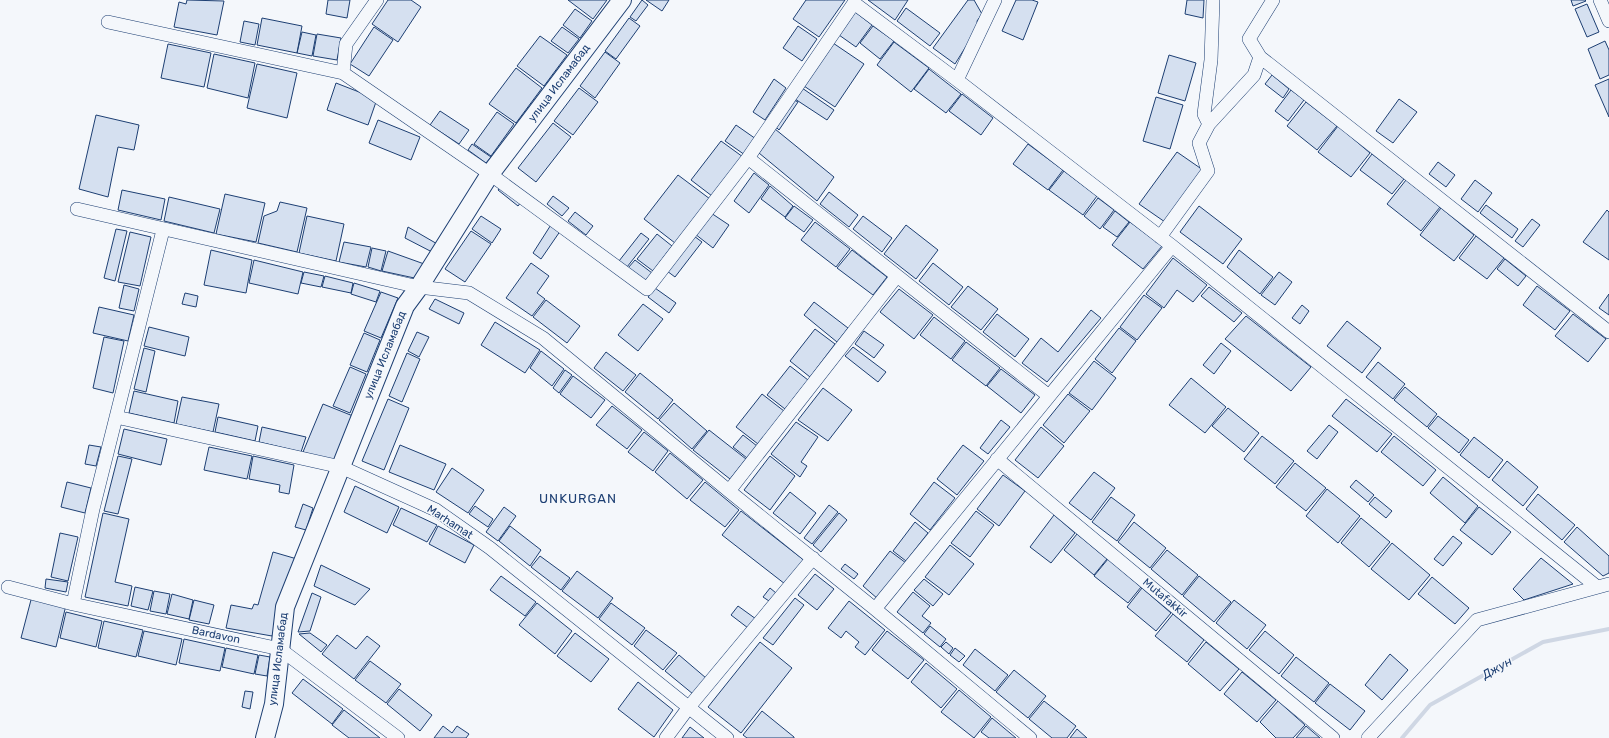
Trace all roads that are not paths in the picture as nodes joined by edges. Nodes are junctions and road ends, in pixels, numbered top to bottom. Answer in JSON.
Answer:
{"nodes":[{"id":1,"x":377,"y":0,"type":"edge"},
{"id":2,"x":622,"y":0,"type":"edge"},
{"id":3,"x":995,"y":0,"type":"edge"},
{"id":4,"x":1213,"y":0,"type":"edge"},
{"id":5,"x":1273,"y":0,"type":"edge"},
{"id":6,"x":1600,"y":0,"type":"edge"},
{"id":7,"x":1609,"y":21,"type":"edge"},
{"id":8,"x":108,"y":22,"type":"dead end"},
{"id":9,"x":1260,"y":57,"type":"junction"},
{"id":10,"x":343,"y":73,"type":"junction"},
{"id":11,"x":957,"y":80,"type":"junction"},
{"id":12,"x":1209,"y":124,"type":"junction"},
{"id":13,"x":748,"y":158,"type":"junction"},
{"id":14,"x":490,"y":174,"type":"junction"},
{"id":15,"x":77,"y":209,"type":"dead end"},
{"id":16,"x":163,"y":230,"type":"junction"},
{"id":17,"x":1160,"y":237,"type":"junction"},
{"id":18,"x":1172,"y":246,"type":"junction"},
{"id":19,"x":897,"y":276,"type":"junction"},
{"id":20,"x":419,"y":287,"type":"junction"},
{"id":21,"x":1609,"y":332,"type":"edge"},
{"id":22,"x":1049,"y":396,"type":"junction"},
{"id":23,"x":116,"y":417,"type":"junction"},
{"id":24,"x":997,"y":459,"type":"junction"},
{"id":25,"x":341,"y":466,"type":"junction"},
{"id":26,"x":729,"y":491,"type":"junction"},
{"id":27,"x":813,"y":558,"type":"junction"},
{"id":28,"x":1603,"y":585,"type":"edge"},
{"id":29,"x":8,"y":588,"type":"dead end"},
{"id":30,"x":73,"y":604,"type":"junction"},
{"id":31,"x":876,"y":609,"type":"junction"},
{"id":32,"x":280,"y":649,"type":"junction"},
{"id":33,"x":690,"y":707,"type":"junction"},
{"id":34,"x":265,"y":738,"type":"edge"},
{"id":35,"x":398,"y":738,"type":"edge"},
{"id":36,"x":666,"y":738,"type":"edge"},
{"id":37,"x":727,"y":738,"type":"edge"},
{"id":38,"x":1030,"y":738,"type":"edge"},
{"id":39,"x":1333,"y":738,"type":"edge"},
{"id":40,"x":1368,"y":738,"type":"edge"}],
"edges":[{"from":1,"to":10,"type":"street"},
{"from":2,"to":14,"type":"street","name":"улица Исламабад"},
{"from":3,"to":11,"type":"street"},
{"from":4,"to":12,"type":"street"},
{"from":5,"to":9,"type":"street"},
{"from":6,"to":7,"type":"street"},
{"from":8,"to":10,"type":"street"},
{"from":9,"to":12,"type":"street"},
{"from":9,"to":21,"type":"street"},
{"from":10,"to":14,"type":"street"},
{"from":11,"to":13,"type":"street"},
{"from":11,"to":17,"type":"street"},
{"from":12,"to":17,"type":"street"},
{"from":13,"to":14,"type":"street"},
{"from":13,"to":19,"type":"street"},
{"from":14,"to":20,"type":"street","name":"улица Исламабад"},
{"from":15,"to":16,"type":"street"},
{"from":16,"to":20,"type":"street"},
{"from":16,"to":23,"type":"street"},
{"from":17,"to":18,"type":"street"},
{"from":18,"to":22,"type":"street"},
{"from":18,"to":28,"type":"street"},
{"from":19,"to":22,"type":"street"},
{"from":19,"to":26,"type":"street"},
{"from":20,"to":25,"type":"street","name":"улица Исламабад"},
{"from":20,"to":26,"type":"street"},
{"from":22,"to":24,"type":"street"},
{"from":23,"to":25,"type":"street","name":"Marhamat"},
{"from":23,"to":30,"type":"street"},
{"from":24,"to":31,"type":"street"},
{"from":24,"to":39,"type":"street","name":"Mutafakkir"},
{"from":25,"to":32,"type":"street","name":"улица Исламабад"},
{"from":25,"to":33,"type":"street","name":"Marhamat"},
{"from":26,"to":27,"type":"street"},
{"from":27,"to":31,"type":"street"},
{"from":27,"to":33,"type":"street"},
{"from":28,"to":40,"type":"street"},
{"from":29,"to":30,"type":"street","name":"Bardavon"},
{"from":30,"to":32,"type":"street","name":"Bardavon"},
{"from":31,"to":38,"type":"street"},
{"from":32,"to":34,"type":"street","name":"улица Исламабад"},
{"from":32,"to":35,"type":"street","name":"Bardavon"},
{"from":33,"to":36,"type":"street"},
{"from":33,"to":37,"type":"street","name":"Marhamat"}]}
